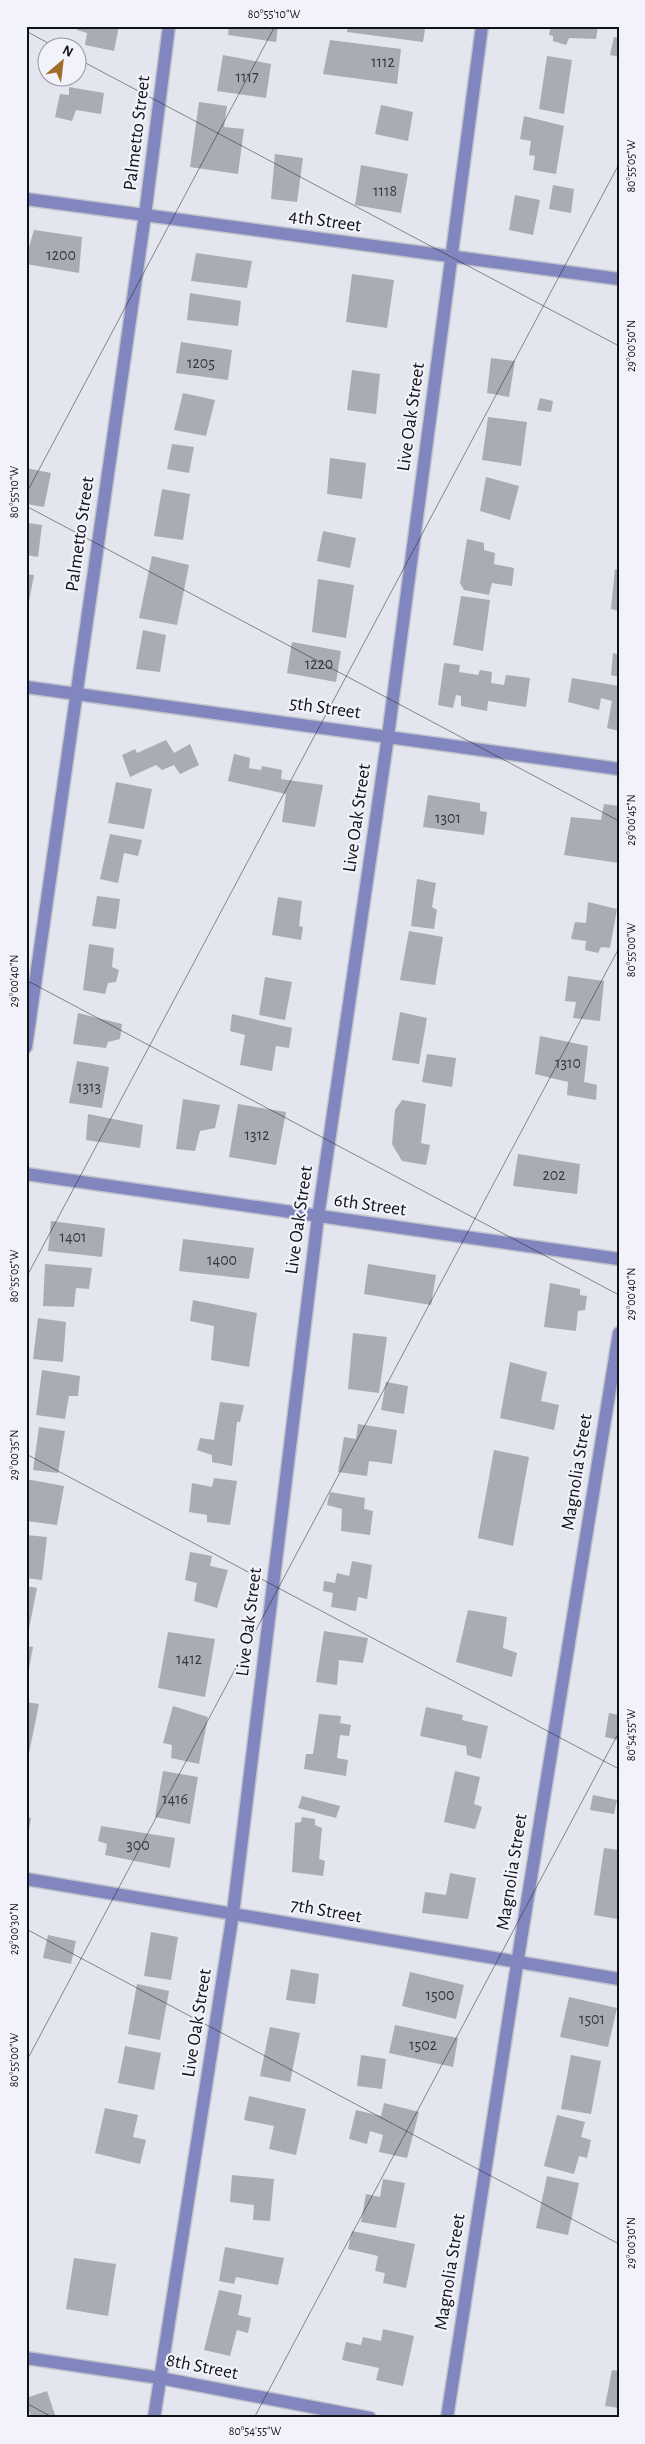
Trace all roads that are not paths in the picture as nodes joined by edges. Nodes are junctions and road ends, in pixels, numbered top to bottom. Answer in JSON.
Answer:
{"nodes":[{"id":1,"x":169,"y":26,"type":"edge"},
{"id":2,"x":482,"y":26,"type":"edge"},
{"id":3,"x":26,"y":199,"type":"edge"},
{"id":4,"x":145,"y":215,"type":"junction"},
{"id":5,"x":450,"y":258,"type":"junction"},
{"id":6,"x":619,"y":279,"type":"edge"},
{"id":7,"x":26,"y":687,"type":"edge"},
{"id":8,"x":76,"y":694,"type":"junction"},
{"id":9,"x":388,"y":736,"type":"junction"},
{"id":10,"x":619,"y":769,"type":"edge"},
{"id":11,"x":26,"y":1047,"type":"edge"},
{"id":12,"x":26,"y":1174,"type":"edge"},
{"id":13,"x":318,"y":1217,"type":"junction"},
{"id":14,"x":619,"y":1259,"type":"edge"},
{"id":15,"x":619,"y":1333,"type":"edge"},
{"id":16,"x":26,"y":1879,"type":"edge"},
{"id":17,"x":233,"y":1913,"type":"junction"},
{"id":18,"x":517,"y":1963,"type":"junction"},
{"id":19,"x":619,"y":1979,"type":"edge"},
{"id":20,"x":26,"y":2358,"type":"edge"},
{"id":21,"x":160,"y":2378,"type":"junction"},
{"id":22,"x":154,"y":2418,"type":"edge"},
{"id":23,"x":370,"y":2418,"type":"edge"},
{"id":24,"x":447,"y":2418,"type":"edge"}],
"edges":[{"from":1,"to":4,"type":"street","name":"Palmetto Street"},
{"from":2,"to":5,"type":"street","name":"Live Oak Street"},
{"from":3,"to":4,"type":"street","name":"4th Street"},
{"from":4,"to":5,"type":"street","name":"4th Street"},
{"from":4,"to":8,"type":"street","name":"Palmetto Street"},
{"from":5,"to":6,"type":"street","name":"4th Street"},
{"from":5,"to":9,"type":"street","name":"Live Oak Street"},
{"from":7,"to":8,"type":"street","name":"5th Street"},
{"from":8,"to":9,"type":"street","name":"5th Street"},
{"from":8,"to":11,"type":"street","name":"Palmetto Street"},
{"from":9,"to":10,"type":"street","name":"5th Street"},
{"from":9,"to":13,"type":"street","name":"Live Oak Street"},
{"from":12,"to":13,"type":"street","name":"6th Street"},
{"from":13,"to":14,"type":"street","name":"6th Street"},
{"from":13,"to":17,"type":"street","name":"Live Oak Street"},
{"from":15,"to":18,"type":"street","name":"Magnolia Street"},
{"from":16,"to":17,"type":"street","name":"7th Street"},
{"from":17,"to":18,"type":"street","name":"7th Street"},
{"from":17,"to":21,"type":"street","name":"Live Oak Street"},
{"from":18,"to":19,"type":"street","name":"7th Street"},
{"from":18,"to":24,"type":"street","name":"Magnolia Street"},
{"from":20,"to":21,"type":"street","name":"8th Street"},
{"from":21,"to":22,"type":"street","name":"Live Oak Street"},
{"from":21,"to":23,"type":"street","name":"8th Street"}]}
